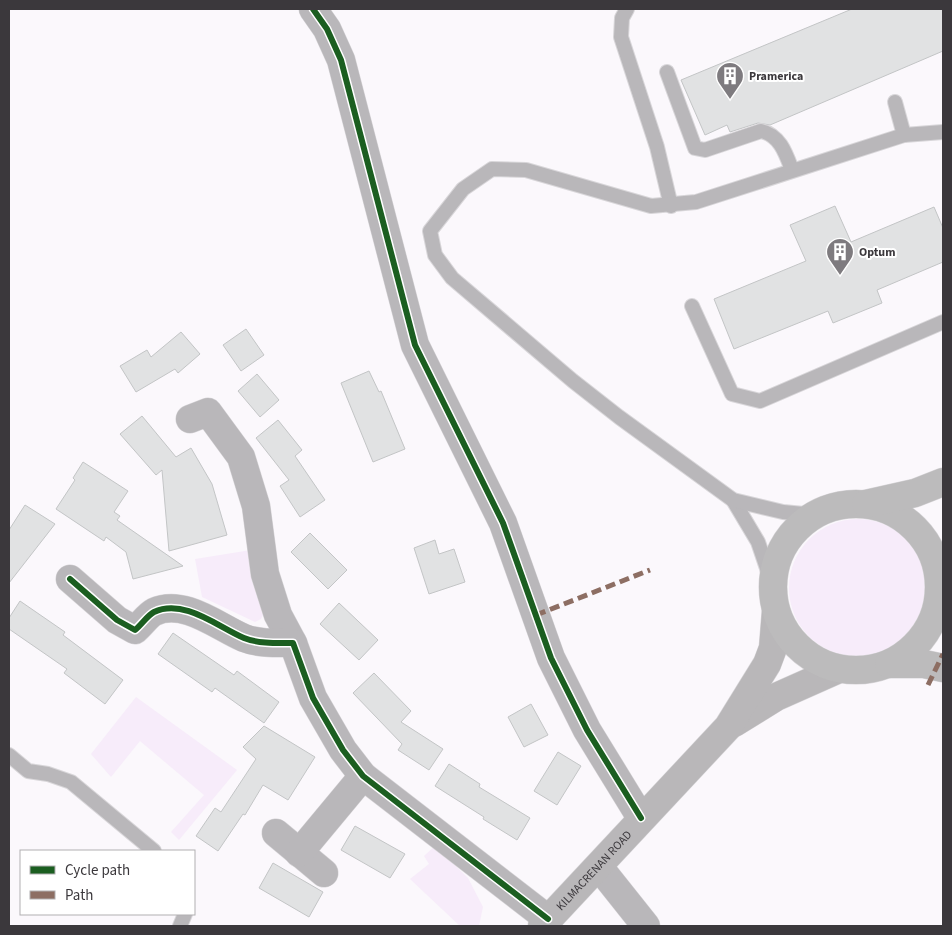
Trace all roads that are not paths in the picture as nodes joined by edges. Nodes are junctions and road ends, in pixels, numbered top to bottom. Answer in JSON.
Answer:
{"nodes":[{"id":1,"x":313,"y":9,"type":"edge"},
{"id":2,"x":627,"y":9,"type":"edge"},
{"id":3,"x":667,"y":72,"type":"dead end"},
{"id":4,"x":895,"y":102,"type":"dead end"},
{"id":5,"x":943,"y":132,"type":"edge"},
{"id":6,"x":904,"y":135,"type":"junction"},
{"id":7,"x":792,"y":170,"type":"junction"},
{"id":8,"x":671,"y":206,"type":"junction"},
{"id":9,"x":692,"y":306,"type":"dead end"},
{"id":10,"x":943,"y":322,"type":"edge"},
{"id":11,"x":190,"y":419,"type":"dead end"},
{"id":12,"x":943,"y":482,"type":"edge"},
{"id":13,"x":734,"y":500,"type":"junction"},
{"id":14,"x":864,"y":504,"type":"junction"},
{"id":15,"x":814,"y":515,"type":"junction"},
{"id":16,"x":940,"y":563,"type":"edge"},
{"id":17,"x":70,"y":579,"type":"dead end"},
{"id":18,"x":774,"y":599,"type":"junction"},
{"id":19,"x":294,"y":643,"type":"junction"},
{"id":20,"x":889,"y":664,"type":"junction"},
{"id":21,"x":943,"y":668,"type":"edge"},
{"id":22,"x":839,"y":669,"type":"junction"},
{"id":23,"x":728,"y":727,"type":"junction"},
{"id":24,"x":9,"y":755,"type":"edge"},
{"id":25,"x":363,"y":776,"type":"junction"},
{"id":26,"x":641,"y":818,"type":"junction"},
{"id":27,"x":276,"y":833,"type":"dead end"},
{"id":28,"x":153,"y":850,"type":"edge"},
{"id":29,"x":299,"y":853,"type":"junction"},
{"id":30,"x":599,"y":867,"type":"junction"},
{"id":31,"x":324,"y":873,"type":"dead end"},
{"id":32,"x":545,"y":923,"type":"edge"},
{"id":33,"x":646,"y":926,"type":"edge"}],
"edges":[{"from":1,"to":26,"type":"street"},
{"from":2,"to":8,"type":"lane"},
{"from":3,"to":7,"type":"lane"},
{"from":4,"to":6,"type":"lane"},
{"from":5,"to":6,"type":"lane"},
{"from":6,"to":7,"type":"lane"},
{"from":7,"to":8,"type":"lane"},
{"from":8,"to":13,"type":"lane"},
{"from":9,"to":10,"type":"lane"},
{"from":11,"to":19,"type":"street"},
{"from":12,"to":14,"type":"main road"},
{"from":13,"to":15,"type":"lane"},
{"from":13,"to":18,"type":"lane"},
{"from":14,"to":15,"type":"main road"},
{"from":14,"to":16,"type":"main road"},
{"from":15,"to":18,"type":"main road"},
{"from":16,"to":20,"type":"main road"},
{"from":17,"to":19,"type":"street"},
{"from":18,"to":22,"type":"main road"},
{"from":18,"to":23,"type":"main road","name":"KILMACRENAN ROAD"},
{"from":19,"to":25,"type":"street"},
{"from":20,"to":21,"type":"main road"},
{"from":20,"to":22,"type":"main road"},
{"from":22,"to":23,"type":"main road","name":"KILMACRENAN ROAD"},
{"from":23,"to":26,"type":"main road","name":"KILMACRENAN ROAD"},
{"from":24,"to":28,"type":"lane"},
{"from":25,"to":29,"type":"street"},
{"from":25,"to":32,"type":"street"},
{"from":26,"to":30,"type":"main road","name":"KILMACRENAN ROAD"},
{"from":27,"to":29,"type":"street"},
{"from":29,"to":31,"type":"street"},
{"from":30,"to":32,"type":"main road","name":"KILMACRENAN ROAD"},
{"from":30,"to":33,"type":"street"}]}
